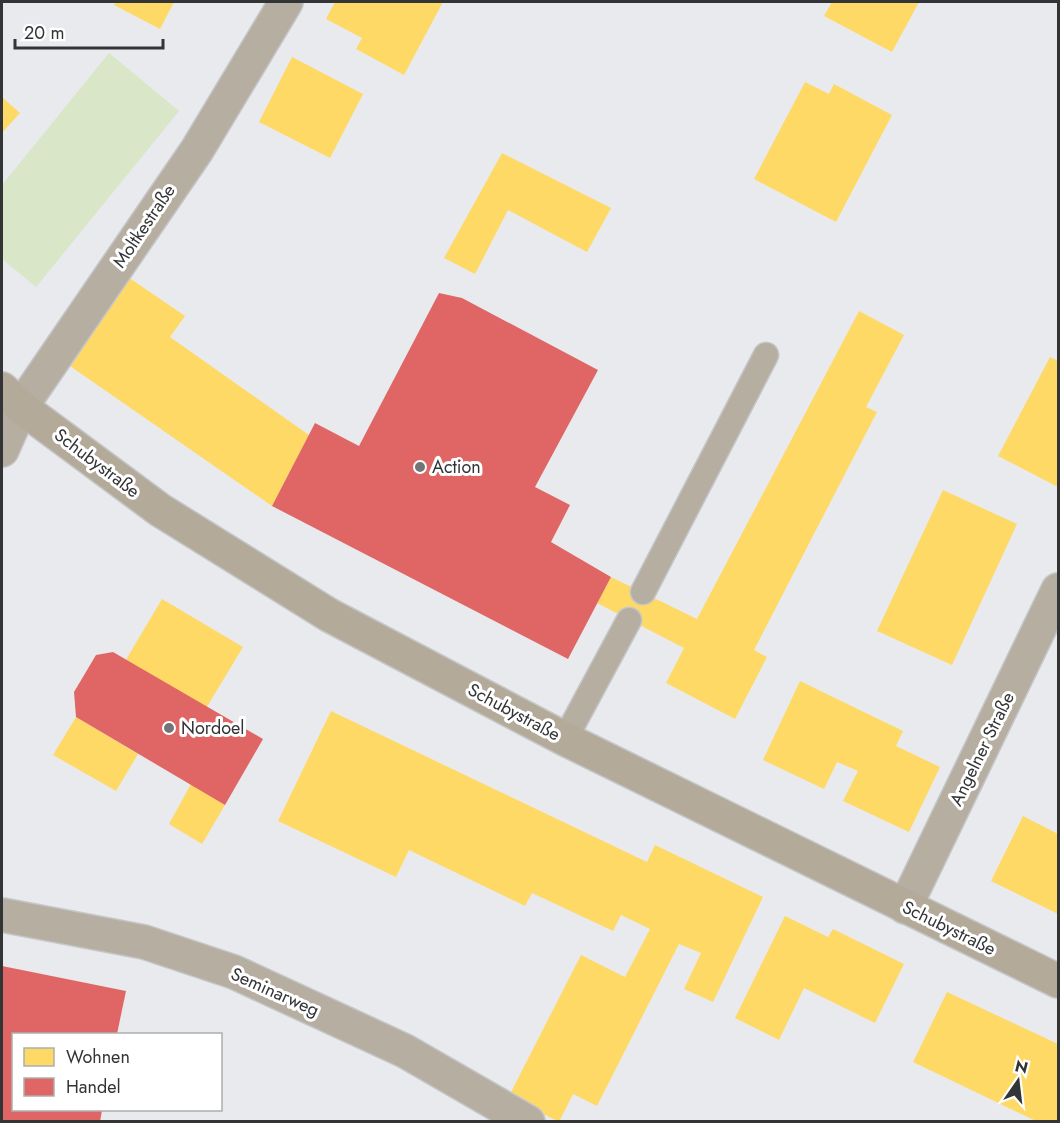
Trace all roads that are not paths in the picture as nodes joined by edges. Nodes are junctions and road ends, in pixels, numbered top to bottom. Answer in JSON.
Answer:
{"nodes":[{"id":1,"x":286,"y":2,"type":"edge"},
{"id":2,"x":766,"y":355,"type":"dead end"},
{"id":3,"x":11,"y":398,"type":"edge"},
{"id":4,"x":2,"y":450,"type":"edge"},
{"id":5,"x":1059,"y":590,"type":"edge"},
{"id":6,"x":643,"y":592,"type":"dead end"},
{"id":7,"x":629,"y":620,"type":"dead end"},
{"id":8,"x":565,"y":739,"type":"junction"},
{"id":9,"x":905,"y":907,"type":"junction"},
{"id":10,"x":2,"y":915,"type":"edge"},
{"id":11,"x":1059,"y":981,"type":"edge"},
{"id":12,"x":528,"y":1122,"type":"edge"}],
"edges":[{"from":1,"to":3,"type":"street","name":"Moltkestraße"},
{"from":2,"to":6,"type":"lane"},
{"from":3,"to":4,"type":"street","name":"Moltkestraße"},
{"from":3,"to":8,"type":"street","name":"Schubystraße"},
{"from":5,"to":9,"type":"street","name":"Angelner Straße"},
{"from":7,"to":8,"type":"lane"},
{"from":8,"to":9,"type":"street","name":"Schubystraße"},
{"from":9,"to":11,"type":"street","name":"Schubystraße"},
{"from":10,"to":12,"type":"street","name":"Seminarweg"}]}
